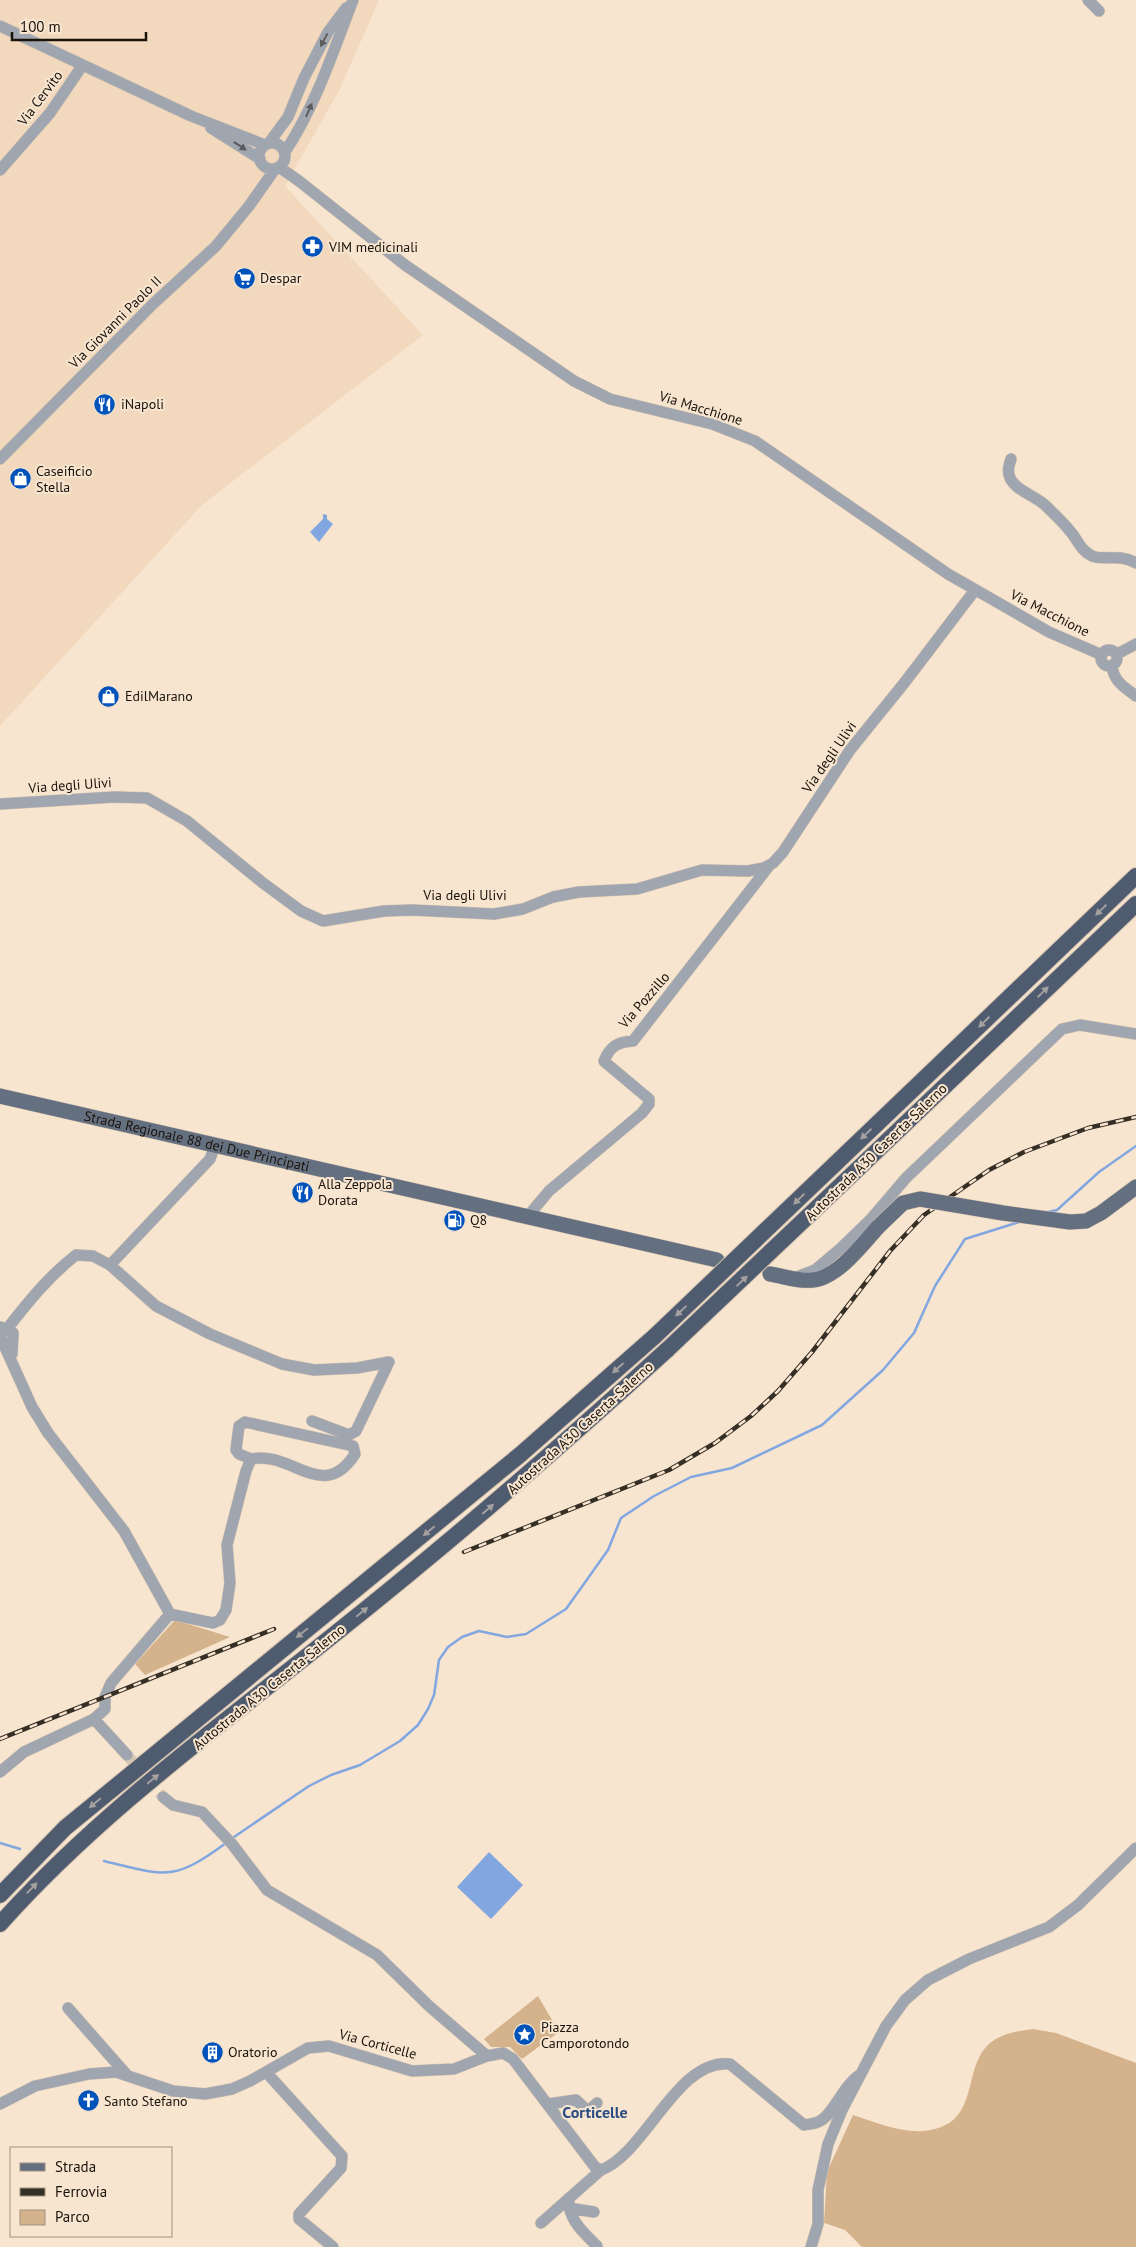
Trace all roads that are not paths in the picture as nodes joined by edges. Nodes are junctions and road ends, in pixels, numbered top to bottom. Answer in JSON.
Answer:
{"nodes":[{"id":1,"x":352,"y":0,"type":"edge"},
{"id":2,"x":1088,"y":0,"type":"edge"},
{"id":3,"x":1099,"y":10,"type":"dead end"},
{"id":4,"x":0,"y":26,"type":"edge"},
{"id":5,"x":82,"y":66,"type":"junction"},
{"id":6,"x":191,"y":116,"type":"junction"},
{"id":7,"x":267,"y":144,"type":"junction"},
{"id":8,"x":285,"y":154,"type":"junction"},
{"id":9,"x":260,"y":162,"type":"junction"},
{"id":10,"x":277,"y":168,"type":"junction"},
{"id":11,"x":0,"y":170,"type":"edge"},
{"id":12,"x":299,"y":180,"type":"junction"},
{"id":13,"x":249,"y":206,"type":"junction"},
{"id":14,"x":0,"y":459,"type":"edge"},
{"id":15,"x":1012,"y":459,"type":"dead end"},
{"id":16,"x":1136,"y":563,"type":"edge"},
{"id":17,"x":975,"y":590,"type":"junction"},
{"id":18,"x":1136,"y":644,"type":"edge"},
{"id":19,"x":1117,"y":654,"type":"junction"},
{"id":20,"x":1102,"y":655,"type":"junction"},
{"id":21,"x":1112,"y":665,"type":"junction"},
{"id":22,"x":1136,"y":696,"type":"edge"},
{"id":23,"x":0,"y":804,"type":"edge"},
{"id":24,"x":770,"y":865,"type":"junction"},
{"id":25,"x":1136,"y":876,"type":"edge"},
{"id":26,"x":1136,"y":904,"type":"edge"},
{"id":27,"x":1136,"y":1034,"type":"edge"},
{"id":28,"x":0,"y":1096,"type":"edge"},
{"id":29,"x":215,"y":1145,"type":"junction"},
{"id":30,"x":1136,"y":1187,"type":"edge"},
{"id":31,"x":528,"y":1216,"type":"junction"},
{"id":32,"x":717,"y":1260,"type":"dead end"},
{"id":33,"x":110,"y":1265,"type":"junction"},
{"id":34,"x":770,"y":1274,"type":"dead end"},
{"id":35,"x":794,"y":1278,"type":"junction"},
{"id":36,"x":5,"y":1334,"type":"edge"},
{"id":37,"x":312,"y":1421,"type":"dead end"},
{"id":38,"x":251,"y":1459,"type":"junction"},
{"id":39,"x":170,"y":1614,"type":"junction"},
{"id":40,"x":94,"y":1719,"type":"junction"},
{"id":41,"x":127,"y":1755,"type":"tunnel mouth"},
{"id":42,"x":0,"y":1772,"type":"edge"},
{"id":43,"x":163,"y":1797,"type":"tunnel mouth"},
{"id":44,"x":1136,"y":1848,"type":"edge"},
{"id":45,"x":0,"y":1895,"type":"edge"},
{"id":46,"x":0,"y":1924,"type":"edge"},
{"id":47,"x":68,"y":2008,"type":"dead end"},
{"id":48,"x":487,"y":2056,"type":"junction"},
{"id":49,"x":266,"y":2072,"type":"junction"},
{"id":50,"x":861,"y":2074,"type":"junction"},
{"id":51,"x":127,"y":2076,"type":"junction"},
{"id":52,"x":597,"y":2103,"type":"dead end"},
{"id":53,"x":0,"y":2104,"type":"edge"},
{"id":54,"x":548,"y":2104,"type":"junction"},
{"id":55,"x":601,"y":2170,"type":"junction"},
{"id":56,"x":569,"y":2203,"type":"junction"},
{"id":57,"x":594,"y":2212,"type":"dead end"},
{"id":58,"x":541,"y":2223,"type":"dead end"},
{"id":59,"x":597,"y":2246,"type":"edge"},
{"id":60,"x":333,"y":2247,"type":"edge"},
{"id":61,"x":810,"y":2247,"type":"edge"}],
"edges":[{"from":1,"to":7,"type":"street","one_way":true},
{"from":8,"to":1,"type":"street","one_way":true},
{"from":2,"to":3,"type":"street"},
{"from":4,"to":5,"type":"street"},
{"from":5,"to":6,"type":"street"},
{"from":5,"to":11,"type":"street","name":"Via Cervito"},
{"from":6,"to":7,"type":"street"},
{"from":6,"to":9,"type":"street","one_way":true},
{"from":7,"to":8,"type":"street"},
{"from":7,"to":9,"type":"street"},
{"from":8,"to":10,"type":"street"},
{"from":8,"to":12,"type":"street","name":"Via Macchione"},
{"from":9,"to":10,"type":"street"},
{"from":9,"to":13,"type":"street"},
{"from":10,"to":12,"type":"street","name":"Via Macchione"},
{"from":10,"to":13,"type":"street"},
{"from":12,"to":17,"type":"street","name":"Via Macchione"},
{"from":13,"to":14,"type":"street","name":"Via Giovanni Paolo II"},
{"from":15,"to":16,"type":"street"},
{"from":17,"to":20,"type":"street","name":"Via Macchione"},
{"from":17,"to":24,"type":"street","name":"Via degli Ulivi"},
{"from":18,"to":19,"type":"street"},
{"from":19,"to":20,"type":"street"},
{"from":19,"to":21,"type":"street"},
{"from":20,"to":21,"type":"street"},
{"from":21,"to":22,"type":"street"},
{"from":23,"to":24,"type":"street","name":"Via degli Ulivi"},
{"from":24,"to":31,"type":"street","name":"Via Pozzillo"},
{"from":25,"to":45,"type":"highway","name":"Autostrada A30 Caserta-Salerno","one_way":true,"bridge":true},
{"from":46,"to":26,"type":"highway","name":"Autostrada A30 Caserta-Salerno","one_way":true,"bridge":true},
{"from":27,"to":35,"type":"street"},
{"from":28,"to":29,"type":"main road","name":"Strada Regionale 88 dei Due Principati"},
{"from":29,"to":31,"type":"main road","name":"Strada Regionale 88 dei Due Principati"},
{"from":29,"to":33,"type":"street"},
{"from":30,"to":35,"type":"main road","bridge":true},
{"from":31,"to":32,"type":"main road","name":"Strada Regionale 88 dei Due Principati"},
{"from":33,"to":36,"type":"street"},
{"from":33,"to":37,"type":"street"},
{"from":34,"to":35,"type":"main road"},
{"from":36,"to":39,"type":"street"},
{"from":38,"to":38,"type":"street"},
{"from":38,"to":39,"type":"street"},
{"from":39,"to":40,"type":"street"},
{"from":40,"to":41,"type":"street"},
{"from":40,"to":42,"type":"street"},
{"from":43,"to":48,"type":"street"},
{"from":44,"to":50,"type":"street"},
{"from":47,"to":51,"type":"street"},
{"from":48,"to":49,"type":"street","name":"Via Corticelle"},
{"from":48,"to":54,"type":"street","name":"Via Corticelle"},
{"from":49,"to":51,"type":"street","name":"Via Corticelle"},
{"from":49,"to":60,"type":"street"},
{"from":50,"to":55,"type":"street"},
{"from":50,"to":61,"type":"street"},
{"from":51,"to":53,"type":"street","name":"Via Corticelle"},
{"from":52,"to":54,"type":"street"},
{"from":54,"to":55,"type":"street","name":"Via Corticelle"},
{"from":55,"to":56,"type":"street"},
{"from":56,"to":57,"type":"street"},
{"from":56,"to":58,"type":"street"},
{"from":56,"to":59,"type":"street"}]}
